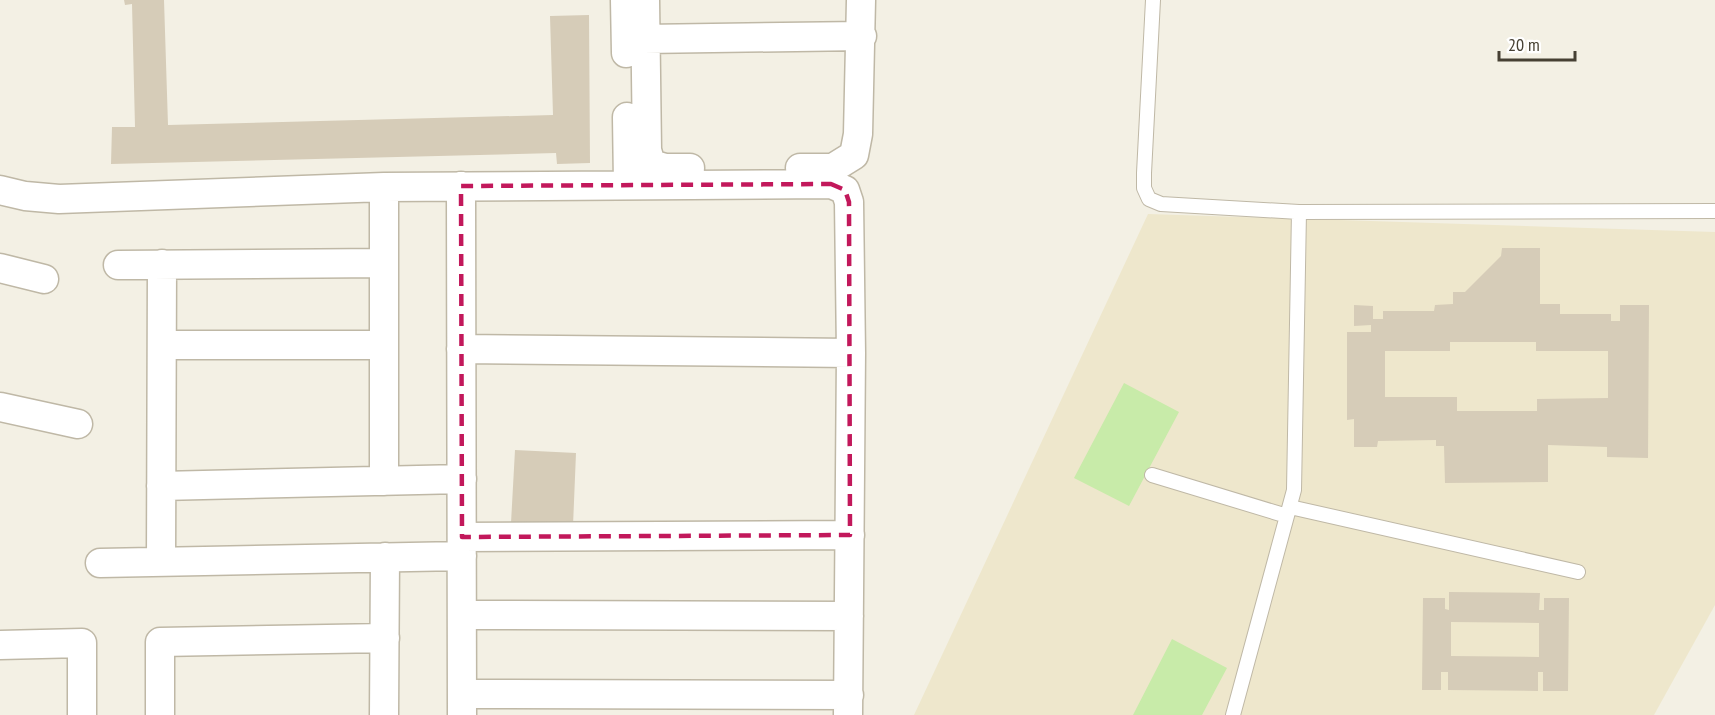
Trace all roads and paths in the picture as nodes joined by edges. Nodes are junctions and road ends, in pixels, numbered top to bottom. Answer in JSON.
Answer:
{"nodes":[{"id":1,"x":625,"y":0,"type":"edge"},
{"id":2,"x":645,"y":0,"type":"edge"},
{"id":3,"x":861,"y":0,"type":"edge"},
{"id":4,"x":1153,"y":0,"type":"edge"},
{"id":5,"x":862,"y":36,"type":"junction"},
{"id":6,"x":645,"y":39,"type":"junction"},
{"id":7,"x":628,"y":184,"type":"junction"},
{"id":8,"x":461,"y":186,"type":"junction"},
{"id":9,"x":384,"y":187,"type":"junction"},
{"id":10,"x":0,"y":190,"type":"edge"},
{"id":11,"x":1715,"y":211,"type":"edge"},
{"id":12,"x":1299,"y":212,"type":"junction"},
{"id":13,"x":384,"y":263,"type":"junction"},
{"id":14,"x":162,"y":264,"type":"junction"},
{"id":15,"x":118,"y":265,"type":"dead end"},
{"id":16,"x":0,"y":268,"type":"edge"},
{"id":17,"x":44,"y":279,"type":"dead end"},
{"id":18,"x":162,"y":345,"type":"junction"},
{"id":19,"x":384,"y":345,"type":"junction"},
{"id":20,"x":461,"y":349,"type":"junction"},
{"id":21,"x":851,"y":353,"type":"junction"},
{"id":22,"x":0,"y":407,"type":"edge"},
{"id":23,"x":78,"y":424,"type":"dead end"},
{"id":24,"x":1152,"y":476,"type":"dead end"},
{"id":25,"x":462,"y":479,"type":"junction"},
{"id":26,"x":384,"y":481,"type":"junction"},
{"id":27,"x":161,"y":486,"type":"junction"},
{"id":28,"x":1289,"y":512,"type":"junction"},
{"id":29,"x":850,"y":535,"type":"junction"},
{"id":30,"x":462,"y":546,"type":"junction"},
{"id":31,"x":385,"y":557,"type":"junction"},
{"id":32,"x":160,"y":562,"type":"junction"},
{"id":33,"x":100,"y":563,"type":"dead end"},
{"id":34,"x":1578,"y":572,"type":"dead end"},
{"id":35,"x":462,"y":615,"type":"junction"},
{"id":36,"x":849,"y":616,"type":"junction"},
{"id":37,"x":385,"y":638,"type":"junction"},
{"id":38,"x":0,"y":645,"type":"edge"},
{"id":39,"x":462,"y":705,"type":"edge"},
{"id":40,"x":848,"y":705,"type":"edge"},
{"id":41,"x":82,"y":715,"type":"edge"},
{"id":42,"x":160,"y":715,"type":"edge"},
{"id":43,"x":384,"y":715,"type":"edge"},
{"id":44,"x":1233,"y":715,"type":"edge"}],
"edges":[{"from":1,"to":7,"type":"street"},
{"from":2,"to":6,"type":"street"},
{"from":3,"to":5,"type":"street"},
{"from":4,"to":12,"type":"lane"},
{"from":5,"to":6,"type":"street"},
{"from":5,"to":6,"type":"street"},
{"from":7,"to":8,"type":"street"},
{"from":7,"to":21,"type":"street"},
{"from":8,"to":9,"type":"street"},
{"from":8,"to":20,"type":"street"},
{"from":9,"to":10,"type":"street"},
{"from":9,"to":13,"type":"street"},
{"from":11,"to":12,"type":"lane"},
{"from":12,"to":28,"type":"lane"},
{"from":13,"to":14,"type":"street"},
{"from":13,"to":19,"type":"street"},
{"from":14,"to":15,"type":"street"},
{"from":14,"to":18,"type":"street"},
{"from":16,"to":17,"type":"street"},
{"from":18,"to":19,"type":"street"},
{"from":18,"to":27,"type":"street"},
{"from":19,"to":26,"type":"street"},
{"from":20,"to":21,"type":"street"},
{"from":20,"to":25,"type":"street"},
{"from":21,"to":29,"type":"street"},
{"from":22,"to":23,"type":"street"},
{"from":24,"to":28,"type":"lane"},
{"from":25,"to":26,"type":"street"},
{"from":25,"to":30,"type":"street"},
{"from":26,"to":27,"type":"street"},
{"from":27,"to":32,"type":"street"},
{"from":28,"to":34,"type":"lane"},
{"from":28,"to":44,"type":"lane"},
{"from":29,"to":30,"type":"street"},
{"from":29,"to":36,"type":"street"},
{"from":30,"to":31,"type":"street"},
{"from":30,"to":35,"type":"street"},
{"from":31,"to":32,"type":"street"},
{"from":31,"to":37,"type":"street"},
{"from":32,"to":33,"type":"street"},
{"from":35,"to":36,"type":"street"},
{"from":35,"to":39,"type":"street"},
{"from":36,"to":40,"type":"street"},
{"from":37,"to":42,"type":"street"},
{"from":37,"to":43,"type":"street"},
{"from":38,"to":41,"type":"street"},
{"from":39,"to":40,"type":"street"}]}
